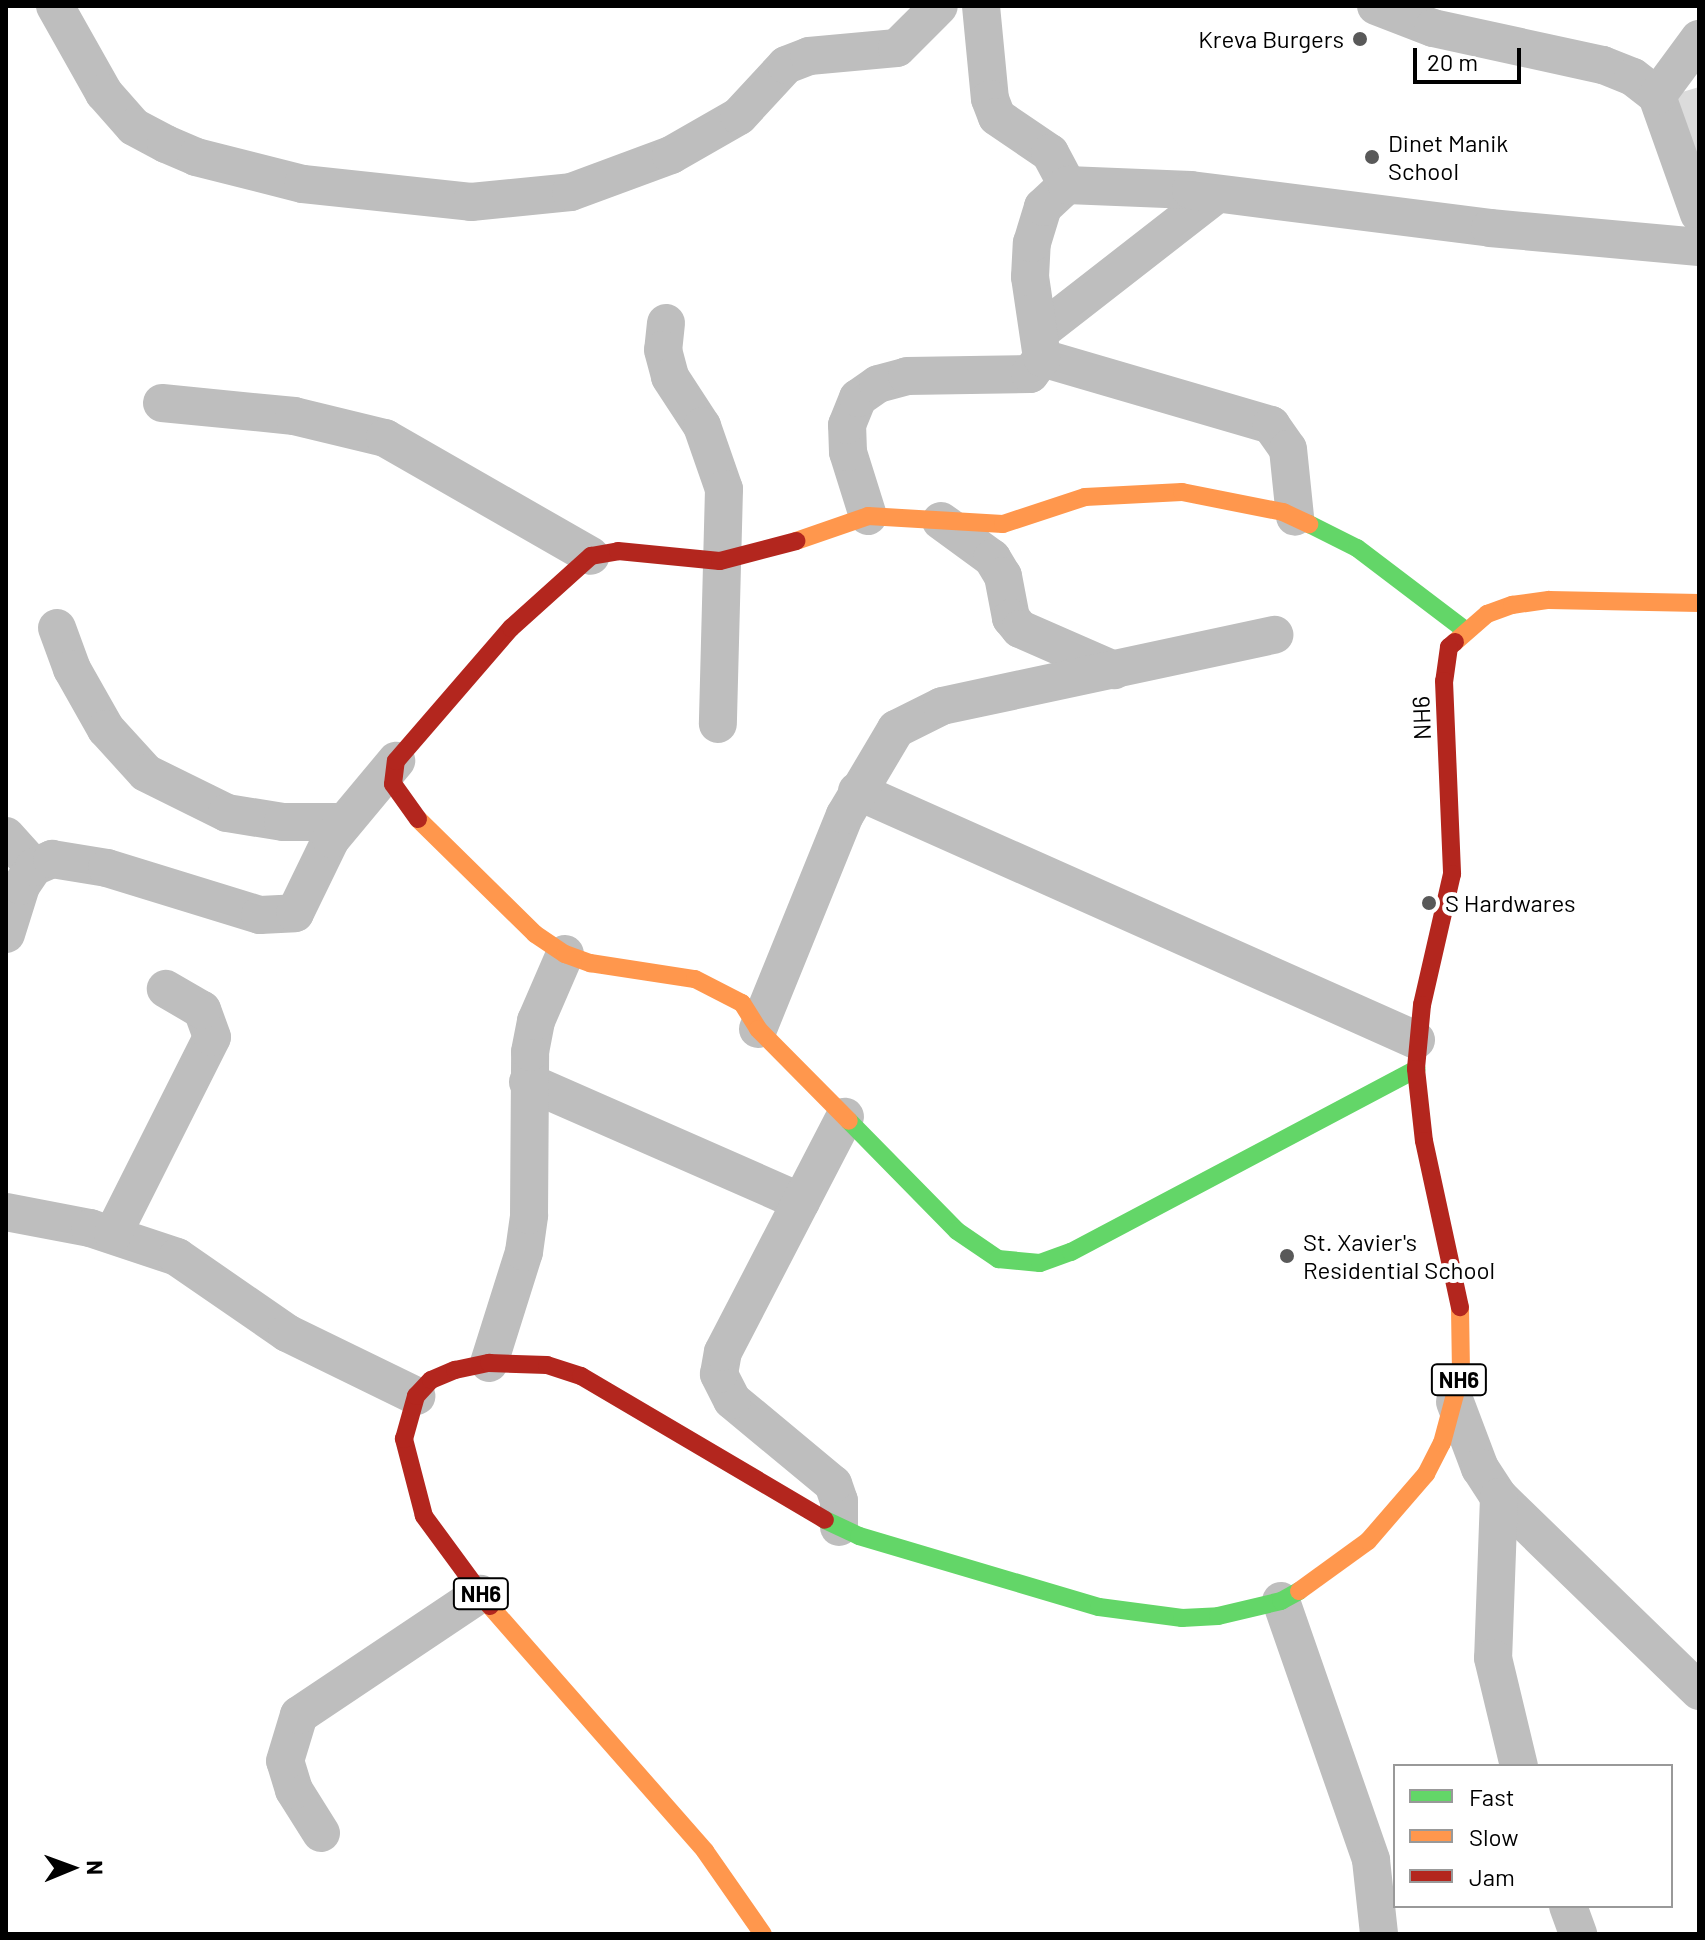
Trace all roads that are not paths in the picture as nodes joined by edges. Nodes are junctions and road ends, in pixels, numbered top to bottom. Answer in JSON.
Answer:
{"nodes":[{"id":1,"x":55,"y":6,"type":"edge"},
{"id":2,"x":939,"y":6,"type":"edge"},
{"id":3,"x":981,"y":6,"type":"edge"},
{"id":4,"x":1376,"y":6,"type":"edge"},
{"id":5,"x":1417,"y":14,"type":"edge"},
{"id":6,"x":1699,"y":39,"type":"edge"},
{"id":7,"x":1657,"y":96,"type":"junction"},
{"id":8,"x":1067,"y":185,"type":"junction"},
{"id":9,"x":1217,"y":194,"type":"junction"},
{"id":10,"x":1699,"y":214,"type":"edge"},
{"id":11,"x":1699,"y":247,"type":"edge"},
{"id":12,"x":666,"y":323,"type":"dead end"},
{"id":13,"x":1042,"y":345,"type":"junction"},
{"id":14,"x":162,"y":403,"type":"dead end"},
{"id":15,"x":868,"y":516,"type":"junction"},
{"id":16,"x":1295,"y":517,"type":"junction"},
{"id":17,"x":941,"y":521,"type":"junction"},
{"id":18,"x":591,"y":556,"type":"junction"},
{"id":19,"x":720,"y":561,"type":"junction"},
{"id":20,"x":1699,"y":603,"type":"edge"},
{"id":21,"x":57,"y":628,"type":"dead end"},
{"id":22,"x":1465,"y":630,"type":"junction"},
{"id":23,"x":1274,"y":635,"type":"dead end"},
{"id":24,"x":1114,"y":670,"type":"junction"},
{"id":25,"x":718,"y":724,"type":"dead end"},
{"id":26,"x":396,"y":761,"type":"junction"},
{"id":27,"x":857,"y":791,"type":"junction"},
{"id":28,"x":344,"y":822,"type":"junction"},
{"id":29,"x":6,"y":836,"type":"edge"},
{"id":30,"x":34,"y":867,"type":"junction"},
{"id":31,"x":6,"y":934,"type":"edge"},
{"id":32,"x":565,"y":954,"type":"junction"},
{"id":33,"x":166,"y":989,"type":"dead end"},
{"id":34,"x":758,"y":1029,"type":"junction"},
{"id":35,"x":1416,"y":1054,"type":"junction"},
{"id":36,"x":528,"y":1082,"type":"junction"},
{"id":37,"x":845,"y":1117,"type":"junction"},
{"id":38,"x":801,"y":1202,"type":"junction"},
{"id":39,"x":6,"y":1212,"type":"edge"},
{"id":40,"x":113,"y":1234,"type":"junction"},
{"id":41,"x":489,"y":1363,"type":"junction"},
{"id":42,"x":416,"y":1396,"type":"junction"},
{"id":43,"x":1455,"y":1402,"type":"junction"},
{"id":44,"x":1499,"y":1497,"type":"junction"},
{"id":45,"x":839,"y":1527,"type":"junction"},
{"id":46,"x":480,"y":1594,"type":"junction"},
{"id":47,"x":1281,"y":1601,"type":"junction"},
{"id":48,"x":1699,"y":1691,"type":"edge"},
{"id":49,"x":1519,"y":1764,"type":"edge"},
{"id":50,"x":321,"y":1833,"type":"dead end"},
{"id":51,"x":1569,"y":1908,"type":"edge"},
{"id":52,"x":763,"y":1934,"type":"edge"},
{"id":53,"x":1379,"y":1934,"type":"edge"},
{"id":54,"x":1578,"y":1934,"type":"edge"}],
"edges":[{"from":1,"to":2,"type":"street"},
{"from":3,"to":8,"type":"street"},
{"from":4,"to":5,"type":"street"},
{"from":5,"to":7,"type":"street"},
{"from":6,"to":7,"type":"street"},
{"from":7,"to":10,"type":"street"},
{"from":8,"to":9,"type":"street"},
{"from":8,"to":13,"type":"street"},
{"from":9,"to":11,"type":"street"},
{"from":9,"to":13,"type":"street"},
{"from":12,"to":19,"type":"street"},
{"from":13,"to":15,"type":"street"},
{"from":13,"to":16,"type":"street"},
{"from":14,"to":18,"type":"street"},
{"from":15,"to":17,"type":"main road"},
{"from":15,"to":19,"type":"main road"},
{"from":16,"to":17,"type":"main road"},
{"from":16,"to":22,"type":"main road"},
{"from":17,"to":24,"type":"street"},
{"from":18,"to":19,"type":"main road"},
{"from":18,"to":26,"type":"main road"},
{"from":19,"to":25,"type":"street"},
{"from":20,"to":22,"type":"main road"},
{"from":21,"to":28,"type":"street"},
{"from":22,"to":35,"type":"main road","name":"NH6","number":"NH6"},
{"from":23,"to":24,"type":"street"},
{"from":24,"to":27,"type":"street"},
{"from":26,"to":28,"type":"street"},
{"from":26,"to":32,"type":"main road"},
{"from":27,"to":34,"type":"street"},
{"from":27,"to":35,"type":"street"},
{"from":28,"to":30,"type":"street"},
{"from":29,"to":30,"type":"street"},
{"from":30,"to":31,"type":"street"},
{"from":32,"to":34,"type":"main road"},
{"from":32,"to":36,"type":"street"},
{"from":33,"to":40,"type":"street"},
{"from":34,"to":37,"type":"main road"},
{"from":35,"to":37,"type":"main road"},
{"from":35,"to":43,"type":"main road","name":"NH6","number":"NH6"},
{"from":36,"to":38,"type":"street"},
{"from":36,"to":41,"type":"street"},
{"from":37,"to":38,"type":"street"},
{"from":38,"to":45,"type":"street"},
{"from":39,"to":40,"type":"street"},
{"from":40,"to":42,"type":"street"},
{"from":41,"to":42,"type":"main road","number":"NH6"},
{"from":41,"to":45,"type":"main road","name":"NH6","number":"NH6"},
{"from":42,"to":46,"type":"main road","number":"NH6"},
{"from":43,"to":44,"type":"street"},
{"from":43,"to":47,"type":"main road","name":"NH6","number":"NH6"},
{"from":44,"to":48,"type":"street"},
{"from":44,"to":49,"type":"street"},
{"from":45,"to":47,"type":"main road","name":"NH6","number":"NH6"},
{"from":46,"to":50,"type":"street"},
{"from":46,"to":52,"type":"main road","number":"NH6"},
{"from":47,"to":53,"type":"street"},
{"from":51,"to":54,"type":"street"}]}
